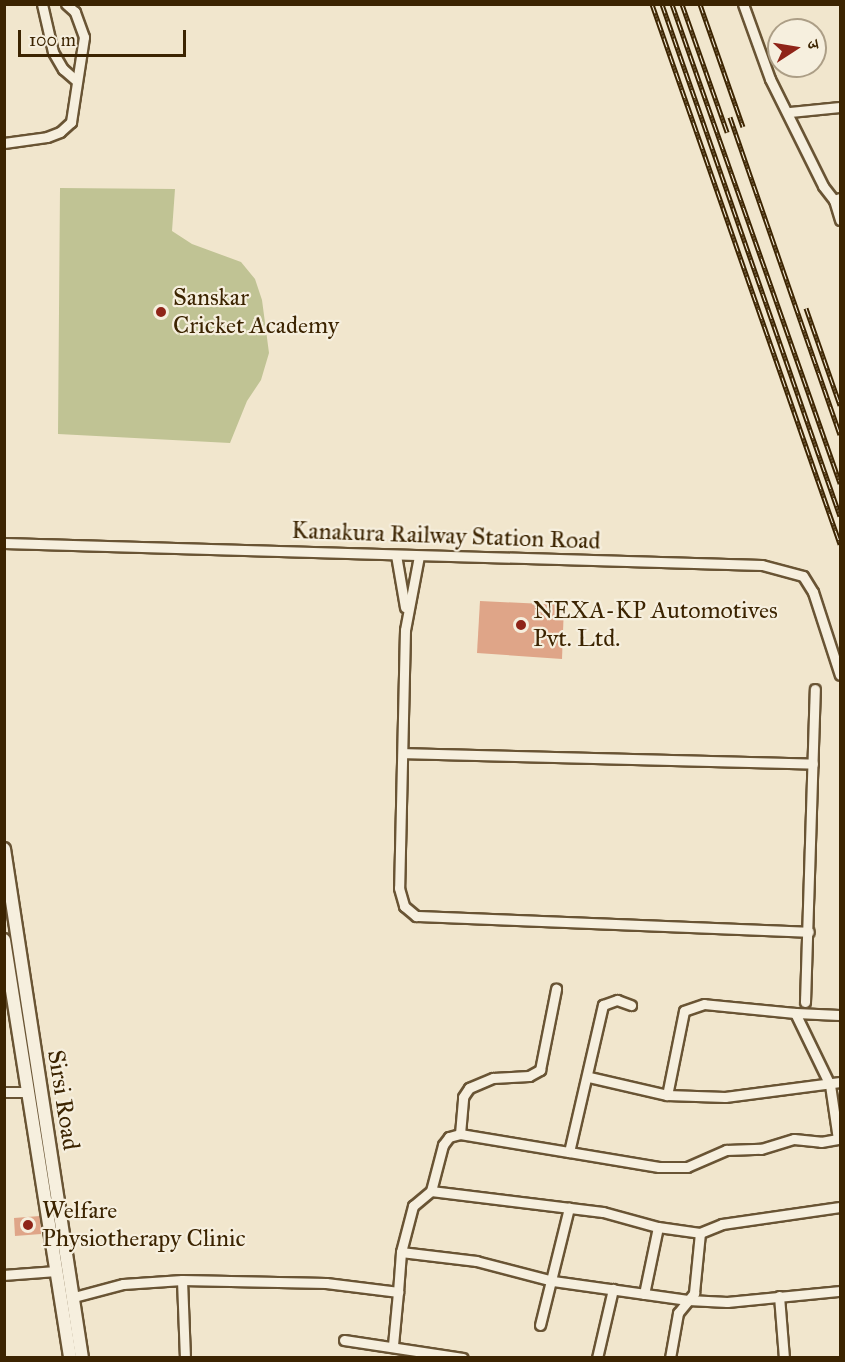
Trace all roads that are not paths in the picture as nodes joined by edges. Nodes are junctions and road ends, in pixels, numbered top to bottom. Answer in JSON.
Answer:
{"nodes":[{"id":1,"x":42,"y":4,"type":"edge"},
{"id":2,"x":66,"y":4,"type":"edge"},
{"id":3,"x":743,"y":4,"type":"edge"},
{"id":4,"x":77,"y":81,"type":"junction"},
{"id":5,"x":840,"y":107,"type":"edge"},
{"id":6,"x":790,"y":112,"type":"junction"},
{"id":7,"x":4,"y":143,"type":"edge"},
{"id":8,"x":837,"y":199,"type":"edge"},
{"id":9,"x":840,"y":220,"type":"edge"},
{"id":10,"x":4,"y":543,"type":"edge"},
{"id":11,"x":396,"y":555,"type":"junction"},
{"id":12,"x":419,"y":556,"type":"junction"},
{"id":13,"x":406,"y":612,"type":"junction"},
{"id":14,"x":840,"y":675,"type":"edge"},
{"id":15,"x":815,"y":689,"type":"dead end"},
{"id":16,"x":403,"y":753,"type":"junction"},
{"id":17,"x":813,"y":764,"type":"junction"},
{"id":18,"x":4,"y":849,"type":"edge"},
{"id":19,"x":809,"y":932,"type":"junction"},
{"id":20,"x":4,"y":940,"type":"edge"},
{"id":21,"x":556,"y":989,"type":"dead end"},
{"id":22,"x":10,"y":1001,"type":"edge"},
{"id":23,"x":805,"y":1002,"type":"dead end"},
{"id":24,"x":631,"y":1005,"type":"dead end"},
{"id":25,"x":795,"y":1013,"type":"junction"},
{"id":26,"x":840,"y":1015,"type":"edge"},
{"id":27,"x":589,"y":1077,"type":"junction"},
{"id":28,"x":835,"y":1083,"type":"edge"},
{"id":29,"x":4,"y":1092,"type":"edge"},
{"id":30,"x":28,"y":1092,"type":"junction"},
{"id":31,"x":667,"y":1095,"type":"junction"},
{"id":32,"x":460,"y":1134,"type":"junction"},
{"id":33,"x":839,"y":1135,"type":"edge"},
{"id":34,"x":569,"y":1152,"type":"junction"},
{"id":35,"x":431,"y":1191,"type":"junction"},
{"id":36,"x":840,"y":1207,"type":"edge"},
{"id":37,"x":568,"y":1208,"type":"junction"},
{"id":38,"x":658,"y":1227,"type":"junction"},
{"id":39,"x":700,"y":1233,"type":"junction"},
{"id":40,"x":401,"y":1252,"type":"junction"},
{"id":41,"x":55,"y":1271,"type":"junction"},
{"id":42,"x":4,"y":1275,"type":"edge"},
{"id":43,"x":182,"y":1280,"type":"junction"},
{"id":44,"x":553,"y":1281,"type":"junction"},
{"id":45,"x":613,"y":1289,"type":"junction"},
{"id":46,"x":840,"y":1291,"type":"edge"},
{"id":47,"x":398,"y":1292,"type":"junction"},
{"id":48,"x":644,"y":1294,"type":"junction"},
{"id":49,"x":779,"y":1296,"type":"junction"},
{"id":50,"x":74,"y":1297,"type":"junction"},
{"id":51,"x":688,"y":1300,"type":"junction"},
{"id":52,"x":540,"y":1325,"type":"dead end"},
{"id":53,"x":344,"y":1340,"type":"dead end"},
{"id":54,"x":393,"y":1345,"type":"junction"},
{"id":55,"x":448,"y":1356,"type":"edge"},
{"id":56,"x":70,"y":1358,"type":"edge"},
{"id":57,"x":82,"y":1358,"type":"edge"},
{"id":58,"x":185,"y":1358,"type":"edge"},
{"id":59,"x":464,"y":1358,"type":"edge"},
{"id":60,"x":597,"y":1358,"type":"edge"},
{"id":61,"x":670,"y":1358,"type":"edge"},
{"id":62,"x":784,"y":1358,"type":"edge"}],
"edges":[{"from":1,"to":4,"type":"street"},
{"from":2,"to":4,"type":"street"},
{"from":3,"to":6,"type":"street"},
{"from":4,"to":7,"type":"street"},
{"from":5,"to":6,"type":"street"},
{"from":6,"to":8,"type":"street"},
{"from":8,"to":9,"type":"street"},
{"from":10,"to":11,"type":"street","name":"Kanakura Railway Station Road"},
{"from":11,"to":12,"type":"street","name":"Kanakura Railway Station Road"},
{"from":11,"to":13,"type":"street"},
{"from":12,"to":13,"type":"street"},
{"from":12,"to":14,"type":"street","name":"Kanakura Railway Station Road"},
{"from":13,"to":16,"type":"street"},
{"from":15,"to":17,"type":"street"},
{"from":16,"to":17,"type":"street"},
{"from":16,"to":19,"type":"street"},
{"from":17,"to":19,"type":"street"},
{"from":18,"to":50,"type":"main road","name":"Sirsi Road"},
{"from":19,"to":23,"type":"street"},
{"from":20,"to":22,"type":"main road","name":"Sirsi Road"},
{"from":21,"to":32,"type":"street"},
{"from":22,"to":30,"type":"main road","name":"Sirsi Road"},
{"from":24,"to":27,"type":"street"},
{"from":25,"to":26,"type":"street"},
{"from":25,"to":28,"type":"street"},
{"from":25,"to":31,"type":"street"},
{"from":27,"to":31,"type":"street"},
{"from":27,"to":34,"type":"street"},
{"from":28,"to":31,"type":"street"},
{"from":28,"to":33,"type":"street"},
{"from":29,"to":30,"type":"street"},
{"from":30,"to":41,"type":"main road","name":"Sirsi Road"},
{"from":32,"to":34,"type":"street"},
{"from":32,"to":35,"type":"street"},
{"from":33,"to":34,"type":"street"},
{"from":35,"to":37,"type":"street"},
{"from":35,"to":40,"type":"street"},
{"from":36,"to":39,"type":"street"},
{"from":37,"to":38,"type":"street"},
{"from":37,"to":44,"type":"street"},
{"from":38,"to":39,"type":"street"},
{"from":38,"to":48,"type":"street"},
{"from":39,"to":51,"type":"street"},
{"from":40,"to":44,"type":"street"},
{"from":40,"to":47,"type":"street"},
{"from":41,"to":42,"type":"street"},
{"from":41,"to":56,"type":"main road","name":"Sirsi Road"},
{"from":43,"to":47,"type":"street"},
{"from":43,"to":50,"type":"street"},
{"from":43,"to":58,"type":"street"},
{"from":44,"to":45,"type":"street"},
{"from":44,"to":52,"type":"street"},
{"from":45,"to":48,"type":"street"},
{"from":45,"to":60,"type":"street"},
{"from":46,"to":49,"type":"street"},
{"from":47,"to":54,"type":"street"},
{"from":48,"to":51,"type":"street"},
{"from":49,"to":51,"type":"street"},
{"from":49,"to":62,"type":"street"},
{"from":50,"to":57,"type":"main road","name":"Sirsi Road"},
{"from":51,"to":61,"type":"street"},
{"from":53,"to":54,"type":"street"},
{"from":54,"to":55,"type":"street"},
{"from":55,"to":59,"type":"street"}]}
